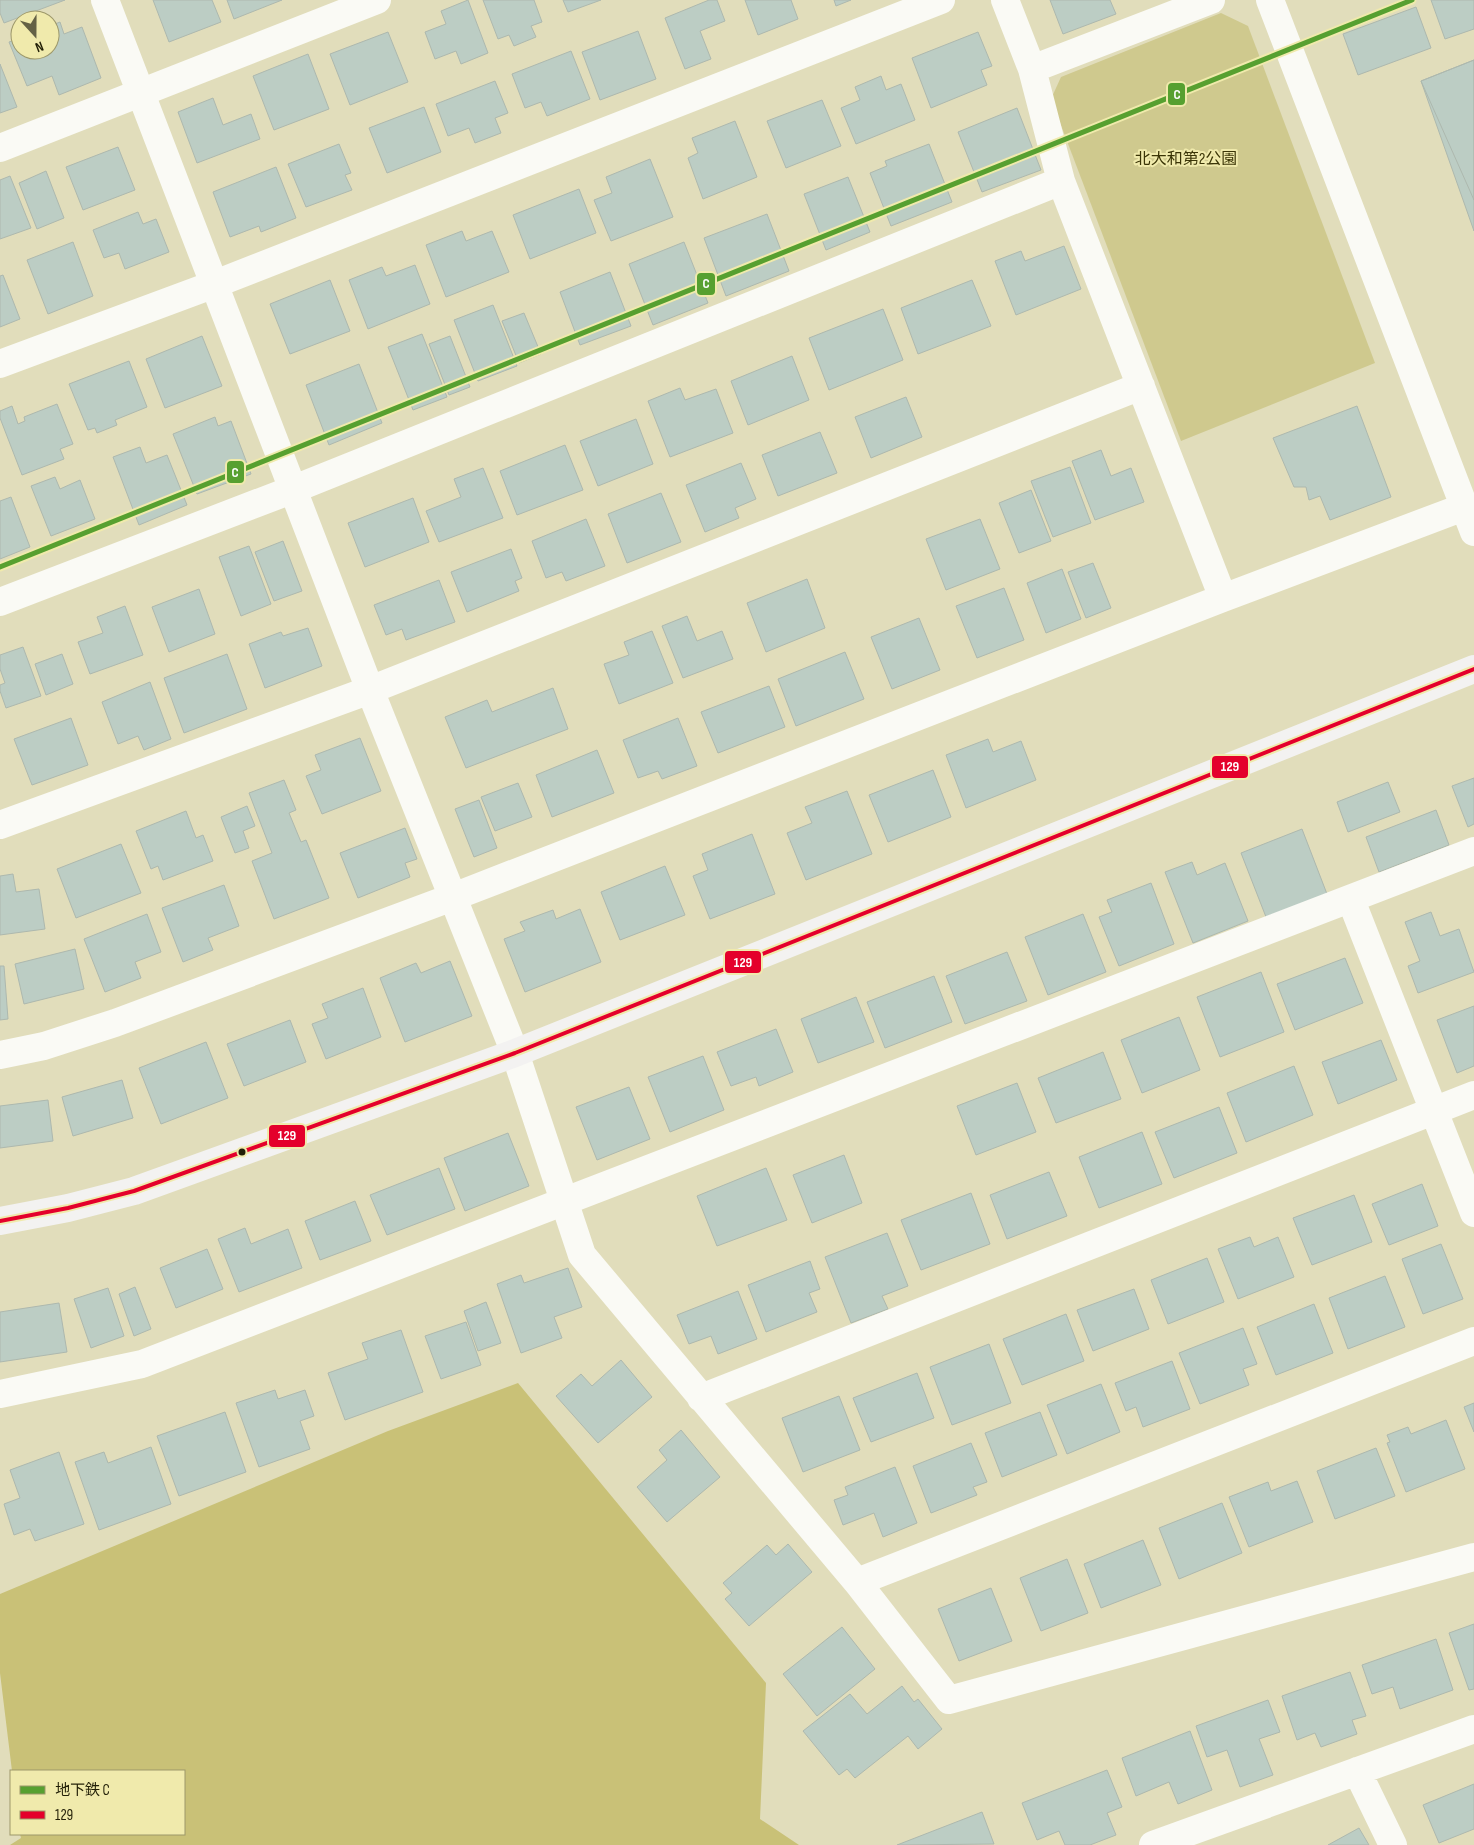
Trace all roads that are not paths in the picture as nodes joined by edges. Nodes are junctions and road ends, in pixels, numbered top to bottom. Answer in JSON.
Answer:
{"nodes":[{"id":1,"x":104,"y":0,"type":"edge"},
{"id":2,"x":377,"y":0,"type":"edge"},
{"id":3,"x":940,"y":0,"type":"edge"},
{"id":4,"x":1005,"y":0,"type":"edge"},
{"id":5,"x":1211,"y":0,"type":"edge"},
{"id":6,"x":1270,"y":0,"type":"edge"},
{"id":7,"x":1032,"y":69,"type":"junction"},
{"id":8,"x":140,"y":94,"type":"junction"},
{"id":9,"x":0,"y":148,"type":"edge"},
{"id":10,"x":1061,"y":181,"type":"junction"},
{"id":11,"x":216,"y":284,"type":"junction"},
{"id":12,"x":0,"y":364,"type":"edge"},
{"id":13,"x":1141,"y":386,"type":"junction"},
{"id":14,"x":294,"y":489,"type":"junction"},
{"id":15,"x":1464,"y":507,"type":"junction"},
{"id":16,"x":1474,"y":532,"type":"edge"},
{"id":17,"x":1223,"y":598,"type":"junction"},
{"id":18,"x":0,"y":602,"type":"edge"},
{"id":19,"x":1474,"y":670,"type":"edge"},
{"id":20,"x":370,"y":690,"type":"junction"},
{"id":21,"x":0,"y":825,"type":"edge"},
{"id":22,"x":1474,"y":852,"type":"edge"},
{"id":23,"x":453,"y":897,"type":"junction"},
{"id":24,"x":1351,"y":900,"type":"junction"},
{"id":25,"x":515,"y":1053,"type":"junction"},
{"id":26,"x":0,"y":1054,"type":"edge"},
{"id":27,"x":1474,"y":1095,"type":"edge"},
{"id":28,"x":1434,"y":1111,"type":"junction"},
{"id":29,"x":564,"y":1201,"type":"junction"},
{"id":30,"x":1474,"y":1213,"type":"edge"},
{"id":31,"x":0,"y":1221,"type":"edge"},
{"id":32,"x":1474,"y":1341,"type":"edge"},
{"id":33,"x":0,"y":1394,"type":"edge"},
{"id":34,"x":701,"y":1398,"type":"junction"},
{"id":35,"x":1474,"y":1557,"type":"edge"},
{"id":36,"x":857,"y":1582,"type":"junction"},
{"id":37,"x":1474,"y":1729,"type":"edge"},
{"id":38,"x":1357,"y":1771,"type":"junction"},
{"id":39,"x":1153,"y":1845,"type":"edge"},
{"id":40,"x":1393,"y":1845,"type":"edge"}],
"edges":[{"from":1,"to":8,"type":"street"},
{"from":2,"to":8,"type":"street"},
{"from":3,"to":11,"type":"street"},
{"from":4,"to":7,"type":"street"},
{"from":5,"to":7,"type":"street"},
{"from":6,"to":15,"type":"street"},
{"from":7,"to":10,"type":"street"},
{"from":8,"to":9,"type":"street"},
{"from":8,"to":11,"type":"street"},
{"from":10,"to":13,"type":"street"},
{"from":10,"to":14,"type":"street"},
{"from":11,"to":12,"type":"street"},
{"from":11,"to":14,"type":"street"},
{"from":13,"to":17,"type":"street"},
{"from":13,"to":20,"type":"street"},
{"from":14,"to":18,"type":"street"},
{"from":14,"to":20,"type":"street"},
{"from":15,"to":16,"type":"street"},
{"from":15,"to":17,"type":"street"},
{"from":17,"to":23,"type":"street"},
{"from":19,"to":25,"type":"street"},
{"from":20,"to":21,"type":"street"},
{"from":20,"to":23,"type":"street"},
{"from":22,"to":24,"type":"street"},
{"from":23,"to":25,"type":"street"},
{"from":23,"to":26,"type":"street"},
{"from":24,"to":28,"type":"street"},
{"from":24,"to":29,"type":"street"},
{"from":25,"to":29,"type":"street"},
{"from":25,"to":31,"type":"street"},
{"from":27,"to":28,"type":"street"},
{"from":28,"to":30,"type":"street"},
{"from":28,"to":34,"type":"street"},
{"from":29,"to":33,"type":"street"},
{"from":29,"to":34,"type":"street"},
{"from":32,"to":36,"type":"street"},
{"from":34,"to":36,"type":"street"},
{"from":35,"to":36,"type":"street"},
{"from":37,"to":38,"type":"street"},
{"from":38,"to":39,"type":"street"},
{"from":38,"to":40,"type":"street"}]}
